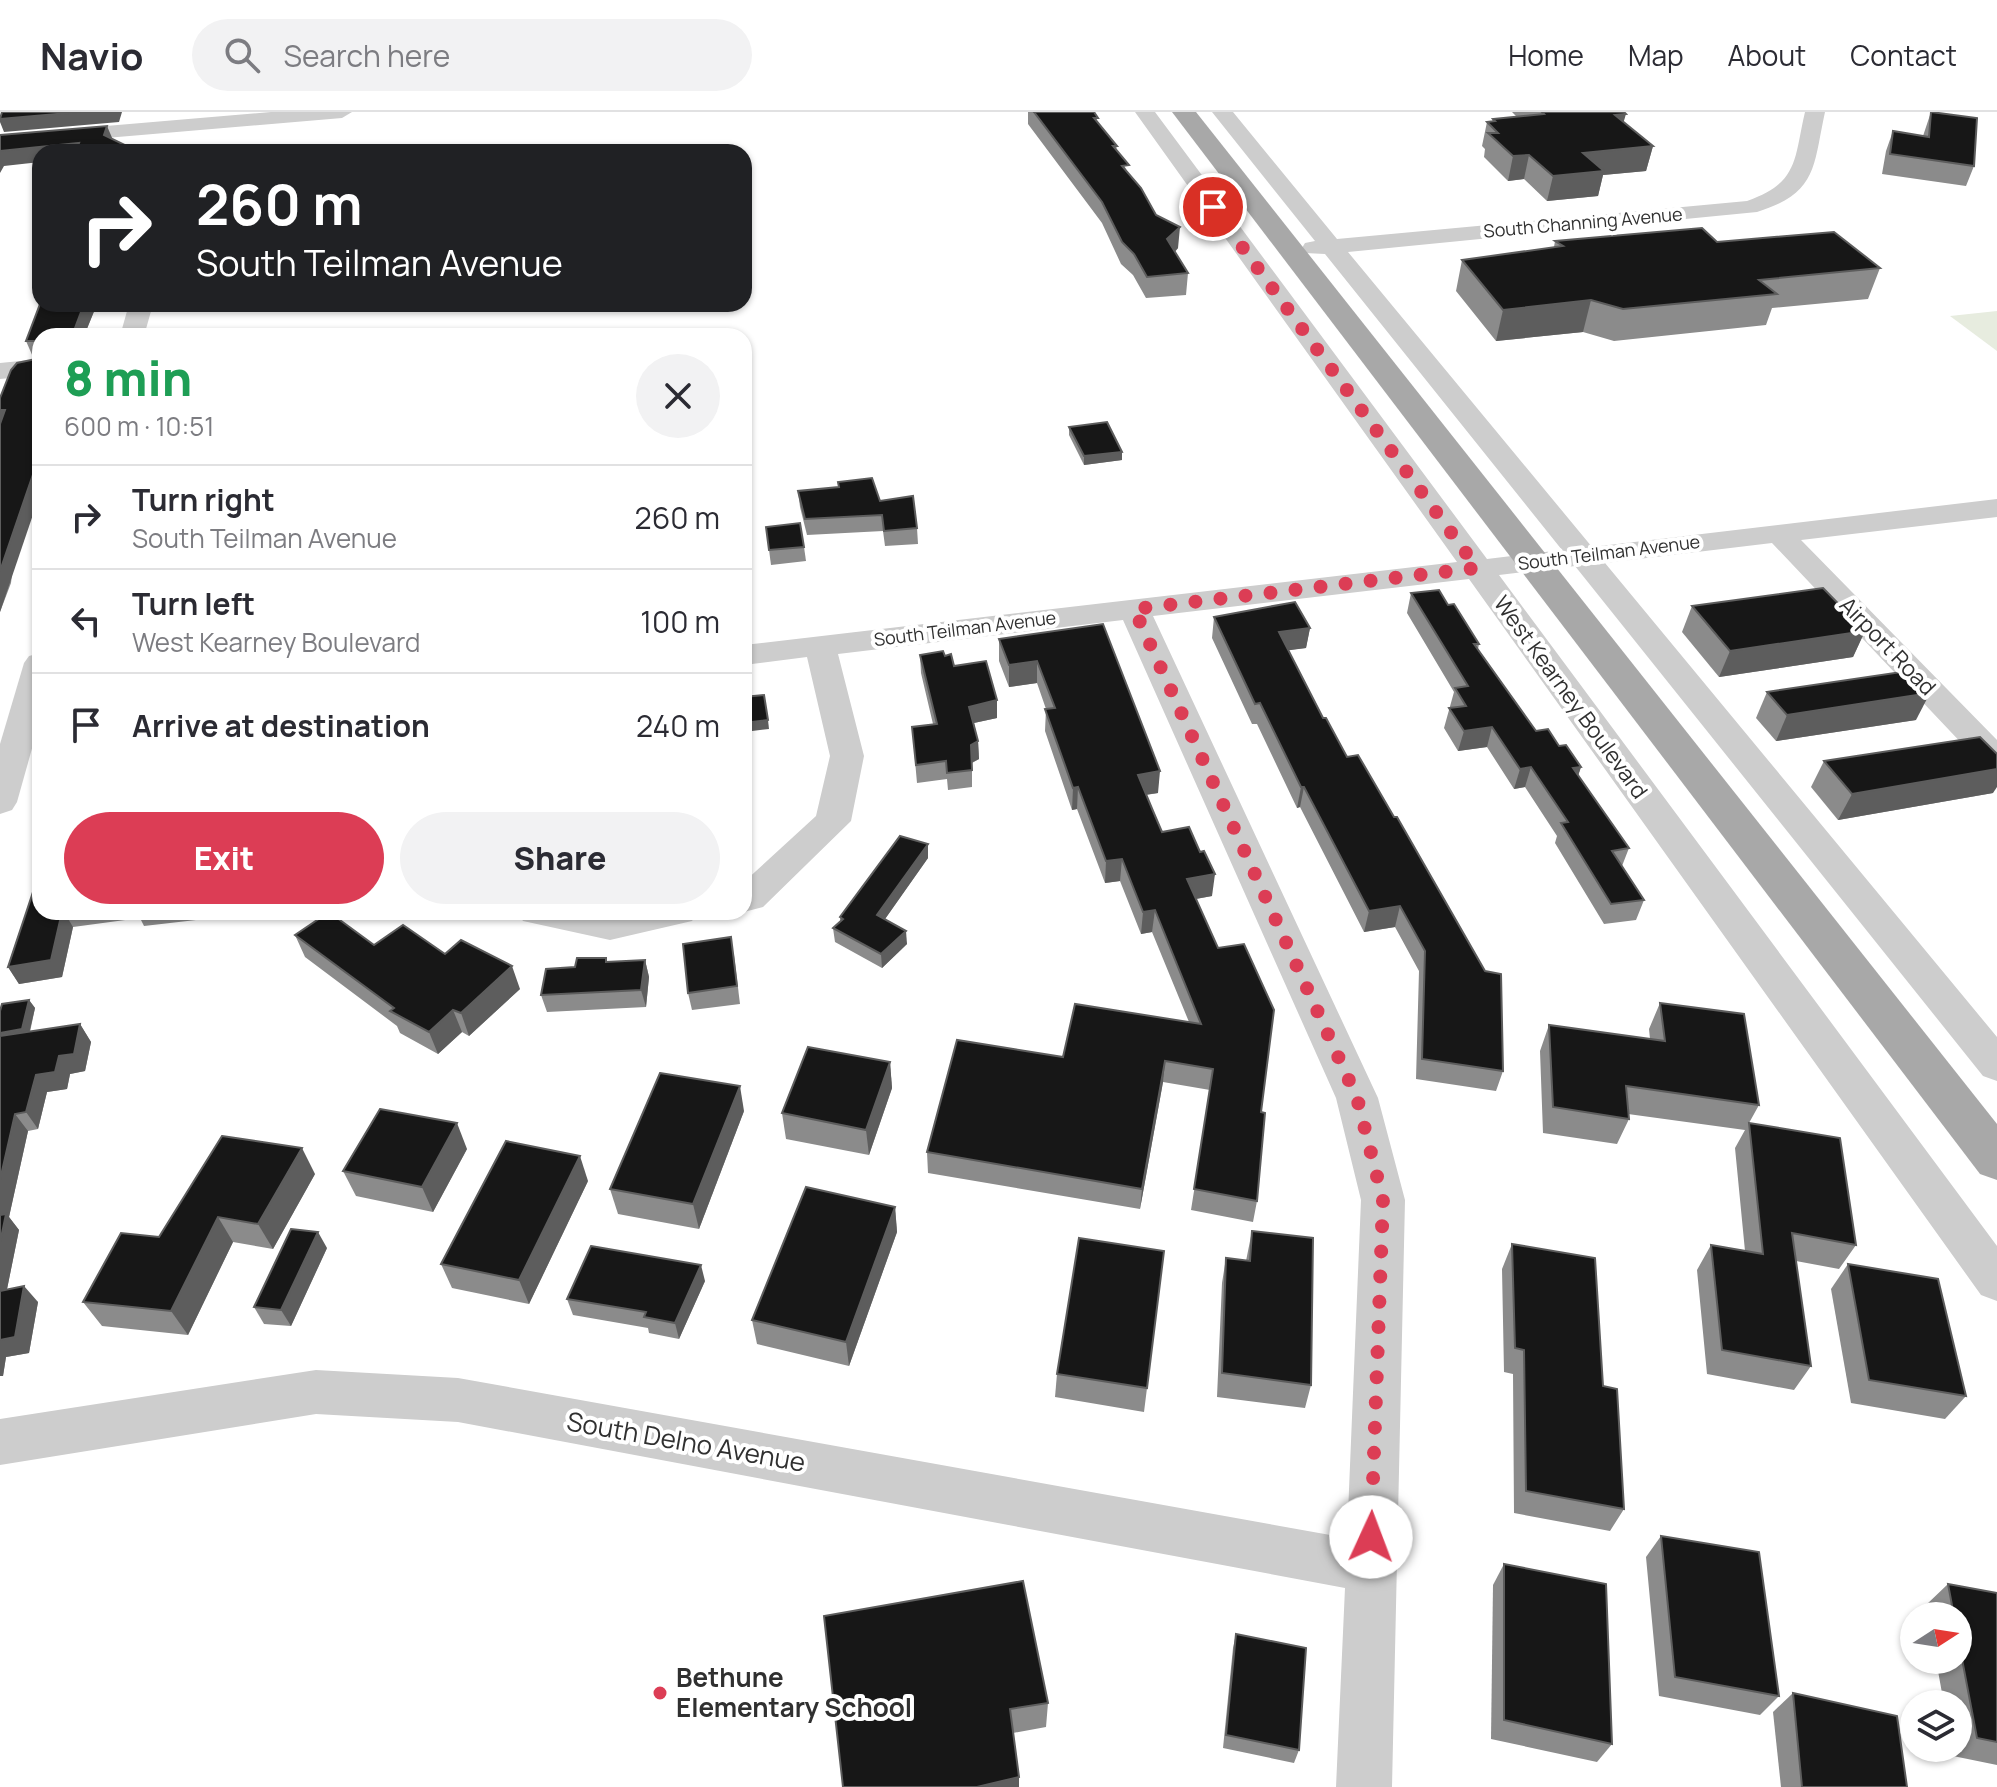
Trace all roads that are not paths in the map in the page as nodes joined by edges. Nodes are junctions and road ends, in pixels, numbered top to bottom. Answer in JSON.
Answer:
{"nodes":[{"id":1,"x":342,"y":112,"type":"edge"},
{"id":2,"x":1145,"y":112,"type":"edge"},
{"id":3,"x":1184,"y":112,"type":"edge"},
{"id":4,"x":1222,"y":112,"type":"edge"},
{"id":5,"x":1815,"y":112,"type":"edge"},
{"id":6,"x":196,"y":118,"type":"edge"},
{"id":7,"x":0,"y":141,"type":"edge"},
{"id":8,"x":188,"y":144,"type":"edge"},
{"id":9,"x":1331,"y":246,"type":"junction"},
{"id":10,"x":1290,"y":250,"type":"junction"},
{"id":11,"x":32,"y":368,"type":"edge"},
{"id":12,"x":0,"y":371,"type":"edge"},
{"id":13,"x":1997,"y":508,"type":"edge"},
{"id":14,"x":1778,"y":533,"type":"junction"},
{"id":15,"x":1584,"y":556,"type":"junction"},
{"id":16,"x":1531,"y":562,"type":"junction"},
{"id":17,"x":1477,"y":568,"type":"junction"},
{"id":18,"x":1134,"y":609,"type":"junction"},
{"id":19,"x":820,"y":646,"type":"junction"},
{"id":20,"x":752,"y":654,"type":"edge"},
{"id":21,"x":32,"y":693,"type":"edge"},
{"id":22,"x":19,"y":741,"type":"edge"},
{"id":23,"x":1997,"y":760,"type":"edge"},
{"id":24,"x":0,"y":802,"type":"edge"},
{"id":25,"x":752,"y":896,"type":"edge"},
{"id":26,"x":578,"y":920,"type":"edge"},
{"id":27,"x":640,"y":920,"type":"edge"},
{"id":28,"x":1997,"y":1065,"type":"edge"},
{"id":29,"x":1997,"y":1160,"type":"edge"},
{"id":30,"x":1997,"y":1281,"type":"edge"},
{"id":31,"x":0,"y":1442,"type":"edge"},
{"id":32,"x":1369,"y":1567,"type":"junction"},
{"id":33,"x":1364,"y":1787,"type":"edge"}],
"edges":[{"from":1,"to":6,"type":"street"},
{"from":2,"to":17,"type":"street","name":"West Kearney Boulevard"},
{"from":3,"to":10,"type":"main road"},
{"from":4,"to":9,"type":"street"},
{"from":5,"to":9,"type":"street","name":"South Channing Avenue"},
{"from":6,"to":7,"type":"street"},
{"from":6,"to":8,"type":"street"},
{"from":9,"to":10,"type":"street","name":"South Channing Avenue"},
{"from":9,"to":15,"type":"street"},
{"from":10,"to":16,"type":"main road"},
{"from":11,"to":12,"type":"street"},
{"from":13,"to":14,"type":"street","name":"South Teilman Avenue"},
{"from":14,"to":15,"type":"street","name":"South Teilman Avenue"},
{"from":14,"to":23,"type":"street","name":"Airport Road"},
{"from":15,"to":16,"type":"street","name":"South Teilman Avenue"},
{"from":15,"to":28,"type":"street"},
{"from":16,"to":17,"type":"street","name":"South Teilman Avenue"},
{"from":16,"to":29,"type":"main road"},
{"from":17,"to":18,"type":"street","name":"South Teilman Avenue"},
{"from":17,"to":30,"type":"street","name":"West Kearney Boulevard"},
{"from":18,"to":19,"type":"street","name":"South Teilman Avenue"},
{"from":18,"to":32,"type":"street"},
{"from":19,"to":20,"type":"street","name":"South Teilman Avenue"},
{"from":19,"to":25,"type":"street"},
{"from":21,"to":22,"type":"street"},
{"from":22,"to":24,"type":"street"},
{"from":26,"to":27,"type":"street"},
{"from":31,"to":32,"type":"street","name":"South Delno Avenue"},
{"from":32,"to":33,"type":"street"}]}
